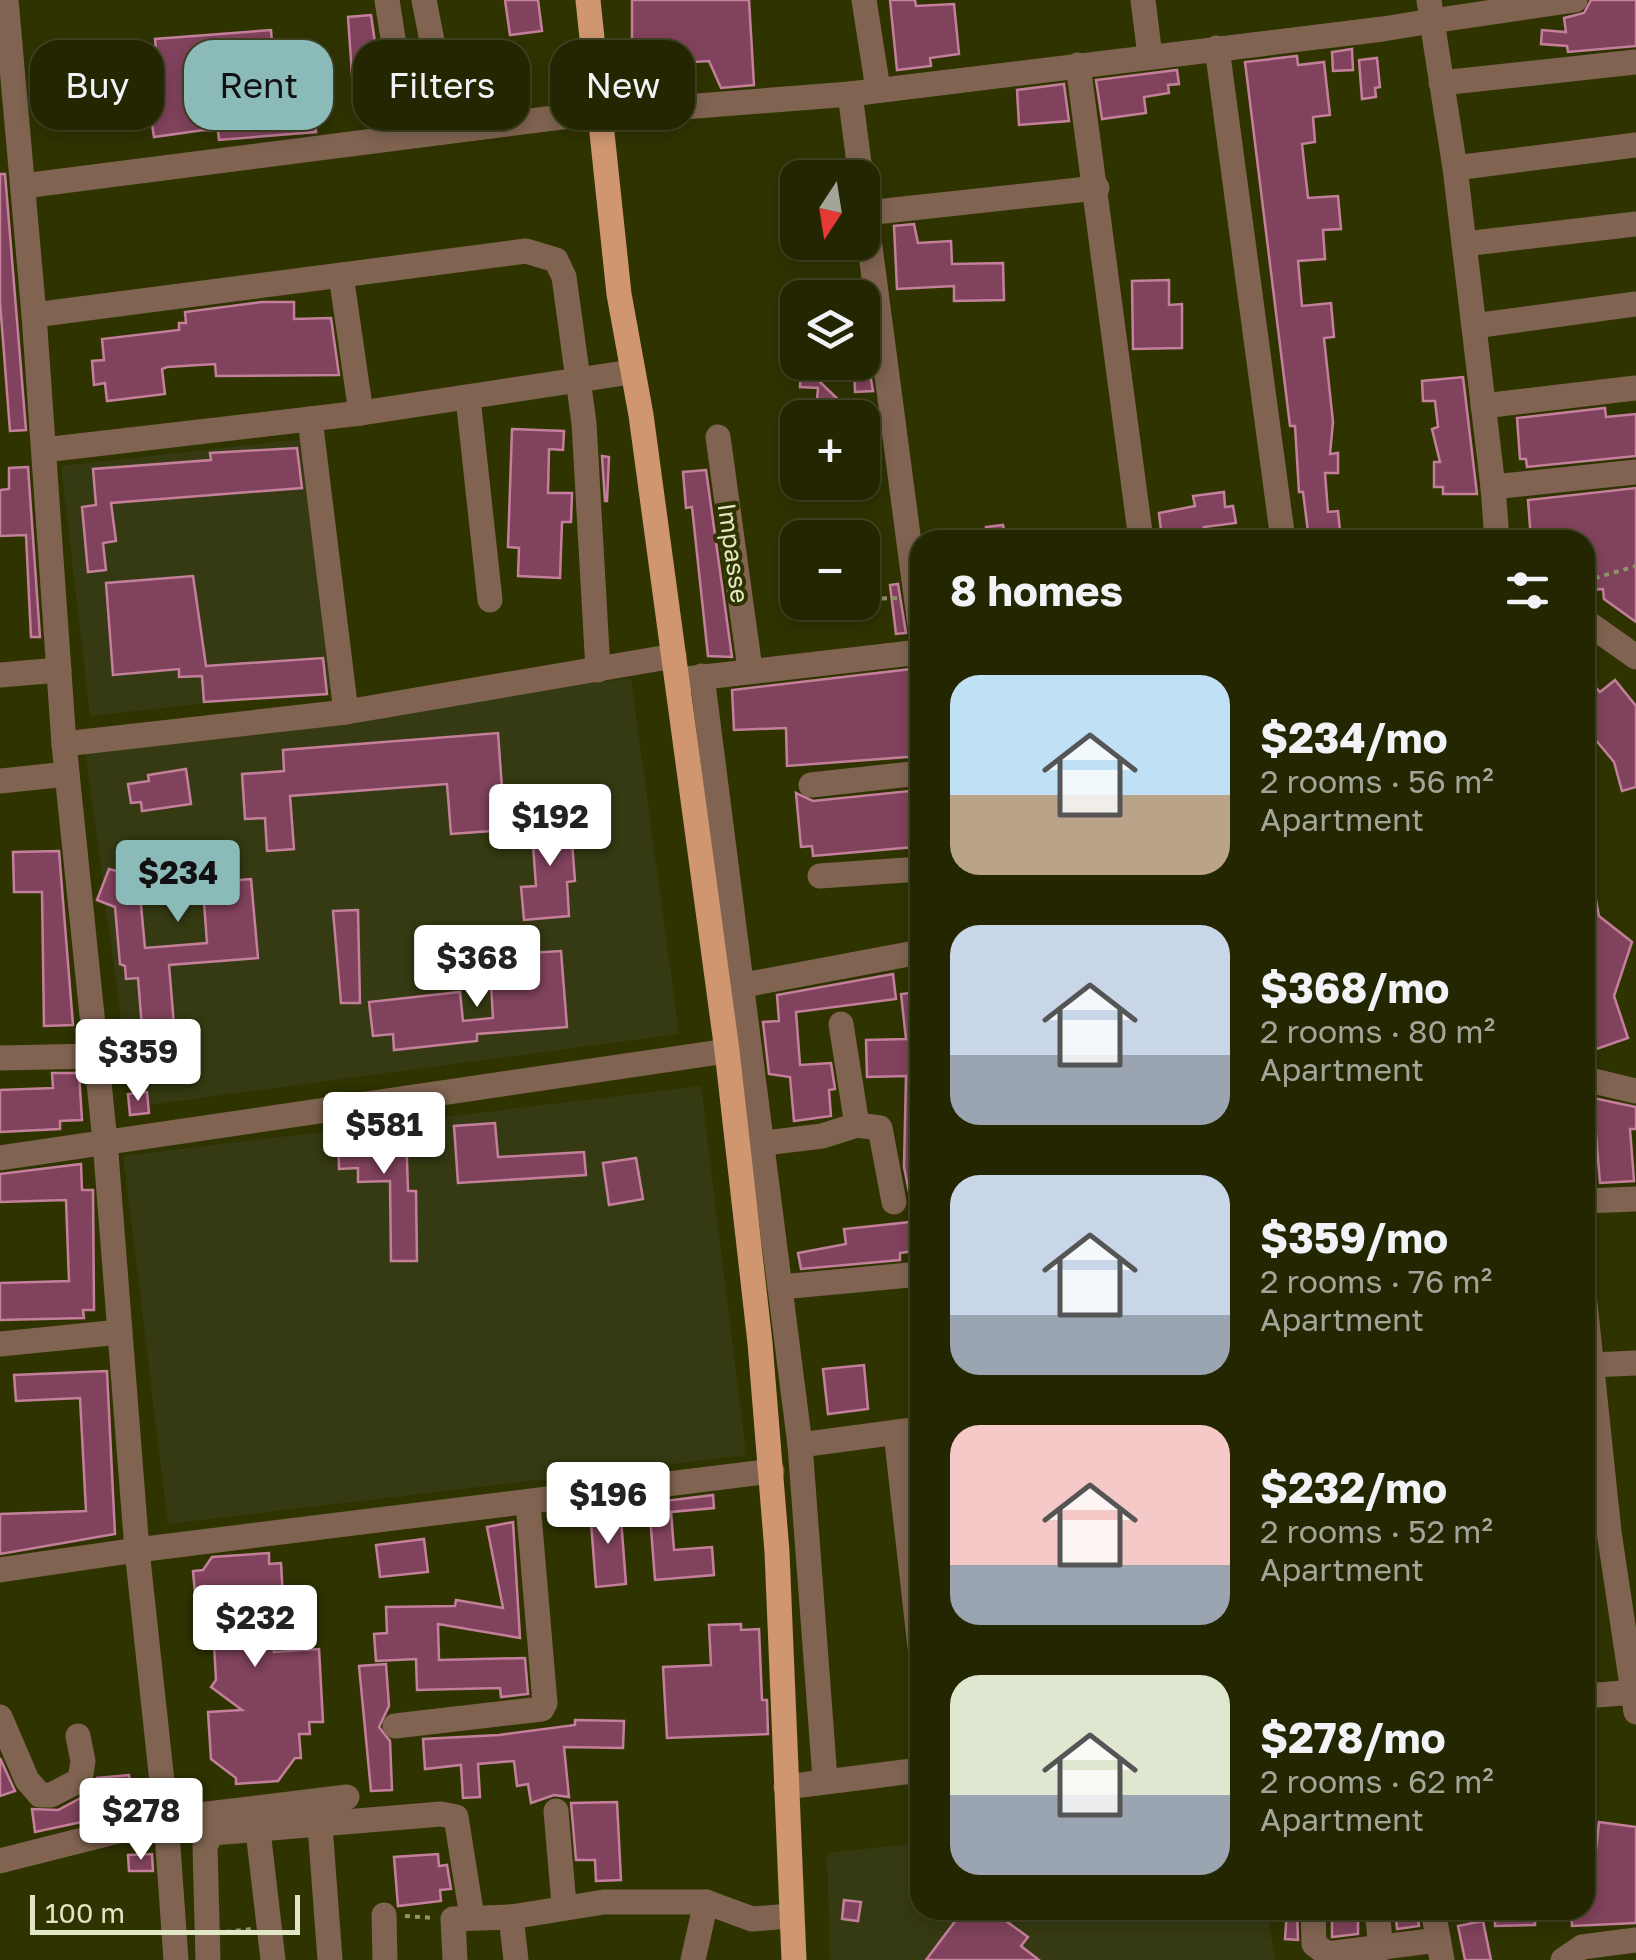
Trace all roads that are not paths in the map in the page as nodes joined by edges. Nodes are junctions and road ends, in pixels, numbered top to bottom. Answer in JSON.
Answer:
{"nodes":[{"id":1,"x":6,"y":0,"type":"edge"},
{"id":2,"x":387,"y":0,"type":"edge"},
{"id":3,"x":424,"y":0,"type":"edge"},
{"id":4,"x":588,"y":0,"type":"edge"},
{"id":5,"x":864,"y":0,"type":"edge"},
{"id":6,"x":1143,"y":0,"type":"edge"},
{"id":7,"x":1575,"y":0,"type":"edge"},
{"id":8,"x":1430,"y":10,"type":"edge"},
{"id":9,"x":592,"y":40,"type":"edge"},
{"id":10,"x":1217,"y":48,"type":"junction"},
{"id":11,"x":1150,"y":56,"type":"junction"},
{"id":12,"x":1636,"y":62,"type":"edge"},
{"id":13,"x":1078,"y":66,"type":"junction"},
{"id":14,"x":1442,"y":83,"type":"junction"},
{"id":15,"x":878,"y":89,"type":"junction"},
{"id":16,"x":850,"y":94,"type":"junction"},
{"id":17,"x":695,"y":108,"type":"edge"},
{"id":18,"x":550,"y":122,"type":"edge"},
{"id":19,"x":602,"y":130,"type":"edge"},
{"id":20,"x":1636,"y":145,"type":"edge"},
{"id":21,"x":859,"y":160,"type":"edge"},
{"id":22,"x":1455,"y":168,"type":"junction"},
{"id":23,"x":23,"y":186,"type":"junction"},
{"id":24,"x":1097,"y":188,"type":"junction"},
{"id":25,"x":880,"y":211,"type":"edge"},
{"id":26,"x":1636,"y":224,"type":"edge"},
{"id":27,"x":1464,"y":244,"type":"junction"},
{"id":28,"x":872,"y":260,"type":"edge"},
{"id":29,"x":341,"y":274,"type":"junction"},
{"id":30,"x":1636,"y":304,"type":"edge"},
{"id":31,"x":34,"y":315,"type":"junction"},
{"id":32,"x":1474,"y":326,"type":"junction"},
{"id":33,"x":631,"y":372,"type":"junction"},
{"id":34,"x":580,"y":383,"type":"junction"},
{"id":35,"x":1636,"y":388,"type":"edge"},
{"id":36,"x":468,"y":398,"type":"junction"},
{"id":37,"x":1483,"y":406,"type":"junction"},
{"id":38,"x":361,"y":413,"type":"junction"},
{"id":39,"x":310,"y":420,"type":"junction"},
{"id":40,"x":718,"y":437,"type":"dead end"},
{"id":41,"x":44,"y":450,"type":"junction"},
{"id":42,"x":1636,"y":472,"type":"edge"},
{"id":43,"x":1493,"y":487,"type":"junction"},
{"id":44,"x":1140,"y":530,"type":"edge"},
{"id":45,"x":1282,"y":530,"type":"edge"},
{"id":46,"x":1496,"y":530,"type":"edge"},
{"id":47,"x":910,"y":551,"type":"edge"},
{"id":48,"x":490,"y":600,"type":"dead end"},
{"id":49,"x":1595,"y":628,"type":"edge"},
{"id":50,"x":910,"y":653,"type":"edge"},
{"id":51,"x":1636,"y":658,"type":"edge"},
{"id":52,"x":750,"y":668,"type":"junction"},
{"id":53,"x":59,"y":670,"type":"junction"},
{"id":54,"x":598,"y":670,"type":"junction"},
{"id":55,"x":684,"y":671,"type":"junction"},
{"id":56,"x":0,"y":675,"type":"edge"},
{"id":57,"x":346,"y":712,"type":"junction"},
{"id":58,"x":64,"y":744,"type":"junction"},
{"id":59,"x":67,"y":774,"type":"junction"},
{"id":60,"x":910,"y":774,"type":"edge"},
{"id":61,"x":0,"y":781,"type":"edge"},
{"id":62,"x":812,"y":785,"type":"dead end"},
{"id":63,"x":910,"y":870,"type":"edge"},
{"id":64,"x":820,"y":876,"type":"dead end"},
{"id":65,"x":910,"y":954,"type":"edge"},
{"id":66,"x":744,"y":986,"type":"junction"},
{"id":67,"x":841,"y":1024,"type":"dead end"},
{"id":68,"x":727,"y":1051,"type":"junction"},
{"id":69,"x":96,"y":1056,"type":"junction"},
{"id":70,"x":0,"y":1058,"type":"edge"},
{"id":71,"x":1595,"y":1081,"type":"edge"},
{"id":72,"x":1636,"y":1090,"type":"edge"},
{"id":73,"x":857,"y":1125,"type":"junction"},
{"id":74,"x":106,"y":1141,"type":"junction"},
{"id":75,"x":764,"y":1144,"type":"junction"},
{"id":76,"x":738,"y":1145,"type":"junction"},
{"id":77,"x":0,"y":1158,"type":"edge"},
{"id":78,"x":1636,"y":1199,"type":"edge"},
{"id":79,"x":1595,"y":1201,"type":"edge"},
{"id":80,"x":894,"y":1202,"type":"dead end"},
{"id":81,"x":910,"y":1275,"type":"edge"},
{"id":82,"x":781,"y":1288,"type":"junction"},
{"id":83,"x":120,"y":1332,"type":"junction"},
{"id":84,"x":0,"y":1344,"type":"edge"},
{"id":85,"x":1595,"y":1353,"type":"edge"},
{"id":86,"x":1636,"y":1363,"type":"edge"},
{"id":87,"x":1595,"y":1406,"type":"edge"},
{"id":88,"x":908,"y":1431,"type":"edge"},
{"id":89,"x":800,"y":1445,"type":"junction"},
{"id":90,"x":772,"y":1471,"type":"junction"},
{"id":91,"x":910,"y":1472,"type":"edge"},
{"id":92,"x":528,"y":1503,"type":"junction"},
{"id":93,"x":1636,"y":1529,"type":"edge"},
{"id":94,"x":1609,"y":1532,"type":"junction"},
{"id":95,"x":136,"y":1550,"type":"junction"},
{"id":96,"x":0,"y":1570,"type":"edge"},
{"id":97,"x":1595,"y":1697,"type":"edge"},
{"id":98,"x":1635,"y":1699,"type":"edge"},
{"id":99,"x":0,"y":1718,"type":"edge"},
{"id":100,"x":395,"y":1726,"type":"dead end"},
{"id":101,"x":78,"y":1736,"type":"dead end"},
{"id":102,"x":910,"y":1771,"type":"edge"},
{"id":103,"x":825,"y":1779,"type":"junction"},
{"id":104,"x":786,"y":1787,"type":"junction"},
{"id":105,"x":346,"y":1797,"type":"dead end"},
{"id":106,"x":556,"y":1811,"type":"dead end"},
{"id":107,"x":166,"y":1818,"type":"junction"},
{"id":108,"x":320,"y":1826,"type":"junction"},
{"id":109,"x":258,"y":1831,"type":"junction"},
{"id":110,"x":0,"y":1860,"type":"edge"},
{"id":111,"x":706,"y":1902,"type":"junction"},
{"id":112,"x":564,"y":1906,"type":"junction"},
{"id":113,"x":384,"y":1915,"type":"dead end"},
{"id":114,"x":790,"y":1916,"type":"junction"},
{"id":115,"x":472,"y":1917,"type":"junction"},
{"id":116,"x":511,"y":1917,"type":"junction"},
{"id":117,"x":1314,"y":1920,"type":"edge"},
{"id":118,"x":1375,"y":1920,"type":"edge"},
{"id":119,"x":1435,"y":1920,"type":"edge"},
{"id":120,"x":174,"y":1933,"type":"junction"},
{"id":121,"x":1636,"y":1940,"type":"edge"},
{"id":122,"x":207,"y":1947,"type":"edge"},
{"id":123,"x":1440,"y":1950,"type":"edge"},
{"id":124,"x":1368,"y":1954,"type":"edge"},
{"id":125,"x":176,"y":1960,"type":"edge"},
{"id":126,"x":273,"y":1960,"type":"edge"},
{"id":127,"x":330,"y":1960,"type":"edge"},
{"id":128,"x":384,"y":1960,"type":"edge"},
{"id":129,"x":455,"y":1960,"type":"edge"},
{"id":130,"x":516,"y":1960,"type":"edge"},
{"id":131,"x":693,"y":1960,"type":"edge"},
{"id":132,"x":794,"y":1960,"type":"edge"},
{"id":133,"x":1564,"y":1960,"type":"edge"}],
"edges":[{"from":1,"to":23,"type":"street"},
{"from":2,"to":3,"type":"street"},
{"from":4,"to":9,"type":"main road"},
{"from":5,"to":15,"type":"street"},
{"from":6,"to":11,"type":"street"},
{"from":7,"to":8,"type":"street"},
{"from":8,"to":10,"type":"street"},
{"from":8,"to":14,"type":"street"},
{"from":10,"to":11,"type":"street"},
{"from":10,"to":45,"type":"street"},
{"from":11,"to":13,"type":"street"},
{"from":12,"to":14,"type":"street"},
{"from":13,"to":15,"type":"street"},
{"from":13,"to":24,"type":"street"},
{"from":14,"to":22,"type":"street"},
{"from":15,"to":16,"type":"street"},
{"from":16,"to":17,"type":"street"},
{"from":16,"to":21,"type":"street"},
{"from":18,"to":23,"type":"street"},
{"from":19,"to":33,"type":"main road"},
{"from":20,"to":22,"type":"street"},
{"from":22,"to":27,"type":"street"},
{"from":23,"to":31,"type":"street"},
{"from":24,"to":25,"type":"street"},
{"from":24,"to":44,"type":"street"},
{"from":26,"to":27,"type":"street"},
{"from":27,"to":32,"type":"street"},
{"from":28,"to":47,"type":"street"},
{"from":29,"to":31,"type":"street"},
{"from":29,"to":34,"type":"street"},
{"from":29,"to":38,"type":"street"},
{"from":30,"to":32,"type":"street"},
{"from":31,"to":41,"type":"street"},
{"from":32,"to":37,"type":"street"},
{"from":33,"to":34,"type":"street"},
{"from":33,"to":55,"type":"main road"},
{"from":34,"to":36,"type":"street"},
{"from":34,"to":54,"type":"street"},
{"from":35,"to":37,"type":"street"},
{"from":36,"to":38,"type":"street"},
{"from":36,"to":48,"type":"street"},
{"from":37,"to":43,"type":"street"},
{"from":38,"to":39,"type":"street"},
{"from":39,"to":41,"type":"street"},
{"from":39,"to":57,"type":"street"},
{"from":40,"to":52,"type":"street","name":"Impasse"},
{"from":41,"to":53,"type":"street"},
{"from":42,"to":43,"type":"street"},
{"from":43,"to":46,"type":"street"},
{"from":49,"to":51,"type":"street"},
{"from":50,"to":52,"type":"street"},
{"from":52,"to":55,"type":"street"},
{"from":53,"to":56,"type":"street"},
{"from":53,"to":58,"type":"street"},
{"from":54,"to":55,"type":"street"},
{"from":54,"to":57,"type":"street"},
{"from":55,"to":66,"type":"street"},
{"from":55,"to":68,"type":"main road"},
{"from":57,"to":58,"type":"street"},
{"from":58,"to":59,"type":"street"},
{"from":59,"to":61,"type":"street"},
{"from":59,"to":69,"type":"street"},
{"from":60,"to":62,"type":"street"},
{"from":63,"to":64,"type":"street"},
{"from":65,"to":66,"type":"street"},
{"from":66,"to":75,"type":"street"},
{"from":67,"to":73,"type":"street"},
{"from":68,"to":74,"type":"street"},
{"from":68,"to":76,"type":"main road"},
{"from":69,"to":70,"type":"street"},
{"from":69,"to":74,"type":"street"},
{"from":71,"to":72,"type":"street"},
{"from":73,"to":75,"type":"street"},
{"from":73,"to":80,"type":"street"},
{"from":74,"to":77,"type":"street"},
{"from":74,"to":83,"type":"street"},
{"from":75,"to":76,"type":"street"},
{"from":75,"to":82,"type":"street"},
{"from":76,"to":90,"type":"main road"},
{"from":78,"to":79,"type":"street"},
{"from":81,"to":82,"type":"street"},
{"from":82,"to":89,"type":"street"},
{"from":83,"to":84,"type":"street"},
{"from":83,"to":95,"type":"street"},
{"from":85,"to":86,"type":"street"},
{"from":87,"to":94,"type":"street"},
{"from":88,"to":89,"type":"street"},
{"from":88,"to":91,"type":"street"},
{"from":89,"to":103,"type":"street"},
{"from":90,"to":92,"type":"street"},
{"from":90,"to":104,"type":"main road"},
{"from":92,"to":95,"type":"street"},
{"from":92,"to":100,"type":"street"},
{"from":93,"to":94,"type":"street"},
{"from":94,"to":98,"type":"street"},
{"from":95,"to":96,"type":"street"},
{"from":95,"to":107,"type":"street"},
{"from":97,"to":98,"type":"street"},
{"from":99,"to":101,"type":"street"},
{"from":102,"to":103,"type":"street"},
{"from":103,"to":104,"type":"street"},
{"from":104,"to":114,"type":"main road"},
{"from":105,"to":107,"type":"street"},
{"from":106,"to":112,"type":"street"},
{"from":107,"to":110,"type":"street"},
{"from":107,"to":120,"type":"street"},
{"from":108,"to":109,"type":"street"},
{"from":108,"to":115,"type":"street"},
{"from":108,"to":127,"type":"street"},
{"from":109,"to":122,"type":"street"},
{"from":109,"to":126,"type":"street"},
{"from":111,"to":112,"type":"street"},
{"from":111,"to":114,"type":"street"},
{"from":111,"to":131,"type":"street"},
{"from":112,"to":116,"type":"street"},
{"from":113,"to":128,"type":"street"},
{"from":114,"to":132,"type":"main road"},
{"from":115,"to":116,"type":"street"},
{"from":115,"to":129,"type":"street"},
{"from":116,"to":130,"type":"street"},
{"from":117,"to":124,"type":"street"},
{"from":118,"to":124,"type":"street"},
{"from":119,"to":123,"type":"street"},
{"from":120,"to":122,"type":"street"},
{"from":120,"to":125,"type":"street"},
{"from":121,"to":133,"type":"street"},
{"from":123,"to":124,"type":"street"}]}
